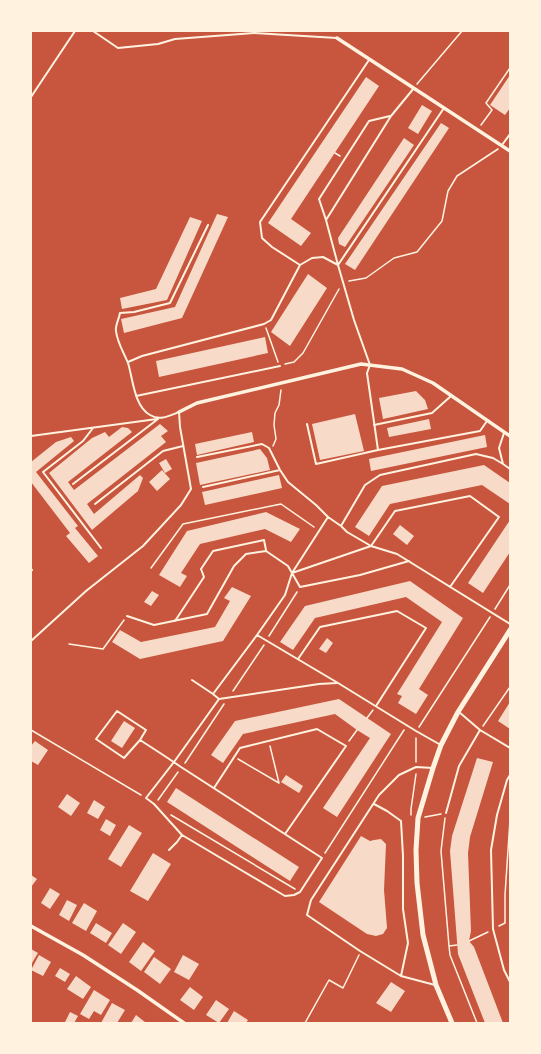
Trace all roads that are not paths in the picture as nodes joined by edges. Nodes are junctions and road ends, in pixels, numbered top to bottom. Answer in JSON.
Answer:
{"nodes":[{"id":1,"x":75,"y":31,"type":"edge"},
{"id":2,"x":92,"y":31,"type":"edge"},
{"id":3,"x":337,"y":38,"type":"joint"},
{"id":4,"x":369,"y":60,"type":"junction"},
{"id":5,"x":414,"y":88,"type":"junction"},
{"id":6,"x":31,"y":97,"type":"edge"},
{"id":7,"x":444,"y":108,"type":"junction"},
{"id":8,"x":391,"y":116,"type":"junction"},
{"id":9,"x":510,"y":134,"type":"edge"},
{"id":10,"x":502,"y":146,"type":"junction"},
{"id":11,"x":510,"y":150,"type":"edge"},
{"id":12,"x":326,"y":220,"type":"junction"},
{"id":13,"x":208,"y":225,"type":"dead end"},
{"id":14,"x":338,"y":265,"type":"junction"},
{"id":15,"x":300,"y":266,"type":"junction"},
{"id":16,"x":128,"y":362,"type":"junction"},
{"id":17,"x":370,"y":365,"type":"junction"},
{"id":18,"x":280,"y":366,"type":"road end"},
{"id":19,"x":136,"y":396,"type":"junction"},
{"id":20,"x":452,"y":396,"type":"junction"},
{"id":21,"x":179,"y":412,"type":"junction"},
{"id":22,"x":158,"y":419,"type":"junction"},
{"id":23,"x":488,"y":421,"type":"junction"},
{"id":24,"x":307,"y":424,"type":"dead end"},
{"id":25,"x":374,"y":424,"type":"junction"},
{"id":26,"x":93,"y":428,"type":"junction"},
{"id":27,"x":504,"y":432,"type":"junction"},
{"id":28,"x":31,"y":436,"type":"edge"},
{"id":29,"x":510,"y":436,"type":"edge"},
{"id":30,"x":183,"y":446,"type":"junction"},
{"id":31,"x":378,"y":450,"type":"junction"},
{"id":32,"x":197,"y":457,"type":"dead end"},
{"id":33,"x":503,"y":464,"type":"junction"},
{"id":34,"x":510,"y":469,"type":"edge"},
{"id":35,"x":280,"y":470,"type":"junction"},
{"id":36,"x":73,"y":484,"type":"dead end"},
{"id":37,"x":203,"y":487,"type":"dead end"},
{"id":38,"x":95,"y":504,"type":"dead end"},
{"id":39,"x":328,"y":517,"type":"junction"},
{"id":40,"x":340,"y":526,"type":"junction"},
{"id":41,"x":371,"y":546,"type":"junction"},
{"id":42,"x":101,"y":548,"type":"dead end"},
{"id":43,"x":266,"y":551,"type":"junction"},
{"id":44,"x":409,"y":561,"type":"junction"},
{"id":45,"x":292,"y":573,"type":"junction"},
{"id":46,"x":450,"y":587,"type":"junction"},
{"id":47,"x":127,"y":616,"type":"road end"},
{"id":48,"x":175,"y":621,"type":"junction"},
{"id":49,"x":510,"y":624,"type":"edge"},
{"id":50,"x":510,"y":630,"type":"edge"},
{"id":51,"x":257,"y":635,"type":"junction"},
{"id":52,"x":31,"y":641,"type":"edge"},
{"id":53,"x":298,"y":659,"type":"junction"},
{"id":54,"x":192,"y":680,"type":"dead end"},
{"id":55,"x":338,"y":683,"type":"junction"},
{"id":56,"x":213,"y":694,"type":"junction"},
{"id":57,"x":220,"y":699,"type":"junction"},
{"id":58,"x":376,"y":706,"type":"junction"},
{"id":59,"x":458,"y":712,"type":"junction"},
{"id":60,"x":480,"y":730,"type":"junction"},
{"id":61,"x":140,"y":740,"type":"junction"},
{"id":62,"x":441,"y":745,"type":"junction"},
{"id":63,"x":510,"y":748,"type":"edge"},
{"id":64,"x":174,"y":762,"type":"junction"},
{"id":65,"x":433,"y":768,"type":"junction"},
{"id":66,"x":510,"y":775,"type":"edge"},
{"id":67,"x":214,"y":788,"type":"junction"},
{"id":68,"x":374,"y":804,"type":"junction"},
{"id":69,"x":446,"y":813,"type":"road end"},
{"id":70,"x":285,"y":834,"type":"junction"},
{"id":71,"x":182,"y":835,"type":"junction"},
{"id":72,"x":169,"y":850,"type":"dead end"},
{"id":73,"x":31,"y":926,"type":"edge"},
{"id":74,"x":401,"y":976,"type":"junction"},
{"id":75,"x":510,"y":982,"type":"edge"},
{"id":76,"x":436,"y":985,"type":"junction"},
{"id":77,"x":184,"y":1023,"type":"edge"},
{"id":78,"x":452,"y":1023,"type":"edge"}],
"edges":[{"from":1,"to":6,"type":"lane"},
{"from":2,"to":3,"type":"lane"},
{"from":3,"to":4,"type":"street"},
{"from":4,"to":5,"type":"street"},
{"from":4,"to":15,"type":"lane"},
{"from":5,"to":7,"type":"street"},
{"from":5,"to":8,"type":"lane"},
{"from":7,"to":10,"type":"street"},
{"from":7,"to":14,"type":"lane"},
{"from":8,"to":12,"type":"lane"},
{"from":8,"to":12,"type":"lane"},
{"from":9,"to":10,"type":"lane"},
{"from":10,"to":11,"type":"street"},
{"from":12,"to":14,"type":"lane"},
{"from":13,"to":16,"type":"lane"},
{"from":14,"to":15,"type":"lane"},
{"from":14,"to":17,"type":"lane"},
{"from":15,"to":16,"type":"lane"},
{"from":16,"to":19,"type":"lane"},
{"from":17,"to":20,"type":"street"},
{"from":17,"to":21,"type":"street"},
{"from":17,"to":25,"type":"lane"},
{"from":18,"to":19,"type":"lane"},
{"from":19,"to":22,"type":"lane"},
{"from":20,"to":23,"type":"street"},
{"from":20,"to":25,"type":"lane"},
{"from":21,"to":22,"type":"lane"},
{"from":21,"to":30,"type":"lane"},
{"from":22,"to":26,"type":"lane"},
{"from":22,"to":36,"type":"lane"},
{"from":23,"to":27,"type":"street"},
{"from":23,"to":31,"type":"lane"},
{"from":24,"to":31,"type":"lane"},
{"from":25,"to":31,"type":"lane"},
{"from":26,"to":28,"type":"lane"},
{"from":26,"to":42,"type":"lane"},
{"from":27,"to":29,"type":"street"},
{"from":27,"to":33,"type":"lane"},
{"from":30,"to":38,"type":"lane"},
{"from":30,"to":52,"type":"lane"},
{"from":32,"to":35,"type":"lane"},
{"from":33,"to":34,"type":"lane"},
{"from":33,"to":40,"type":"lane"},
{"from":35,"to":37,"type":"lane"},
{"from":35,"to":39,"type":"lane"},
{"from":39,"to":40,"type":"lane"},
{"from":39,"to":45,"type":"lane"},
{"from":40,"to":41,"type":"lane"},
{"from":41,"to":44,"type":"lane"},
{"from":41,"to":45,"type":"lane"},
{"from":41,"to":46,"type":"lane"},
{"from":43,"to":45,"type":"lane"},
{"from":43,"to":48,"type":"lane"},
{"from":43,"to":48,"type":"lane"},
{"from":44,"to":45,"type":"lane"},
{"from":44,"to":46,"type":"lane"},
{"from":45,"to":51,"type":"lane"},
{"from":46,"to":49,"type":"lane"},
{"from":47,"to":48,"type":"lane"},
{"from":50,"to":59,"type":"main road"},
{"from":51,"to":53,"type":"lane"},
{"from":51,"to":56,"type":"lane"},
{"from":53,"to":55,"type":"lane"},
{"from":53,"to":58,"type":"lane"},
{"from":54,"to":56,"type":"lane"},
{"from":55,"to":57,"type":"lane"},
{"from":55,"to":58,"type":"lane"},
{"from":56,"to":57,"type":"lane"},
{"from":57,"to":64,"type":"lane"},
{"from":58,"to":62,"type":"lane"},
{"from":59,"to":60,"type":"lane"},
{"from":59,"to":62,"type":"main road"},
{"from":60,"to":63,"type":"lane"},
{"from":60,"to":69,"type":"lane"},
{"from":61,"to":61,"type":"lane"},
{"from":61,"to":64,"type":"lane"},
{"from":62,"to":65,"type":"main road"},
{"from":64,"to":67,"type":"lane"},
{"from":64,"to":71,"type":"lane"},
{"from":65,"to":68,"type":"lane"},
{"from":65,"to":76,"type":"main road"},
{"from":66,"to":75,"type":"lane"},
{"from":67,"to":70,"type":"lane"},
{"from":67,"to":70,"type":"lane"},
{"from":68,"to":74,"type":"lane"},
{"from":68,"to":74,"type":"lane"},
{"from":70,"to":71,"type":"lane"},
{"from":71,"to":72,"type":"lane"},
{"from":73,"to":77,"type":"street"},
{"from":74,"to":76,"type":"lane"},
{"from":76,"to":78,"type":"main road"}]}
